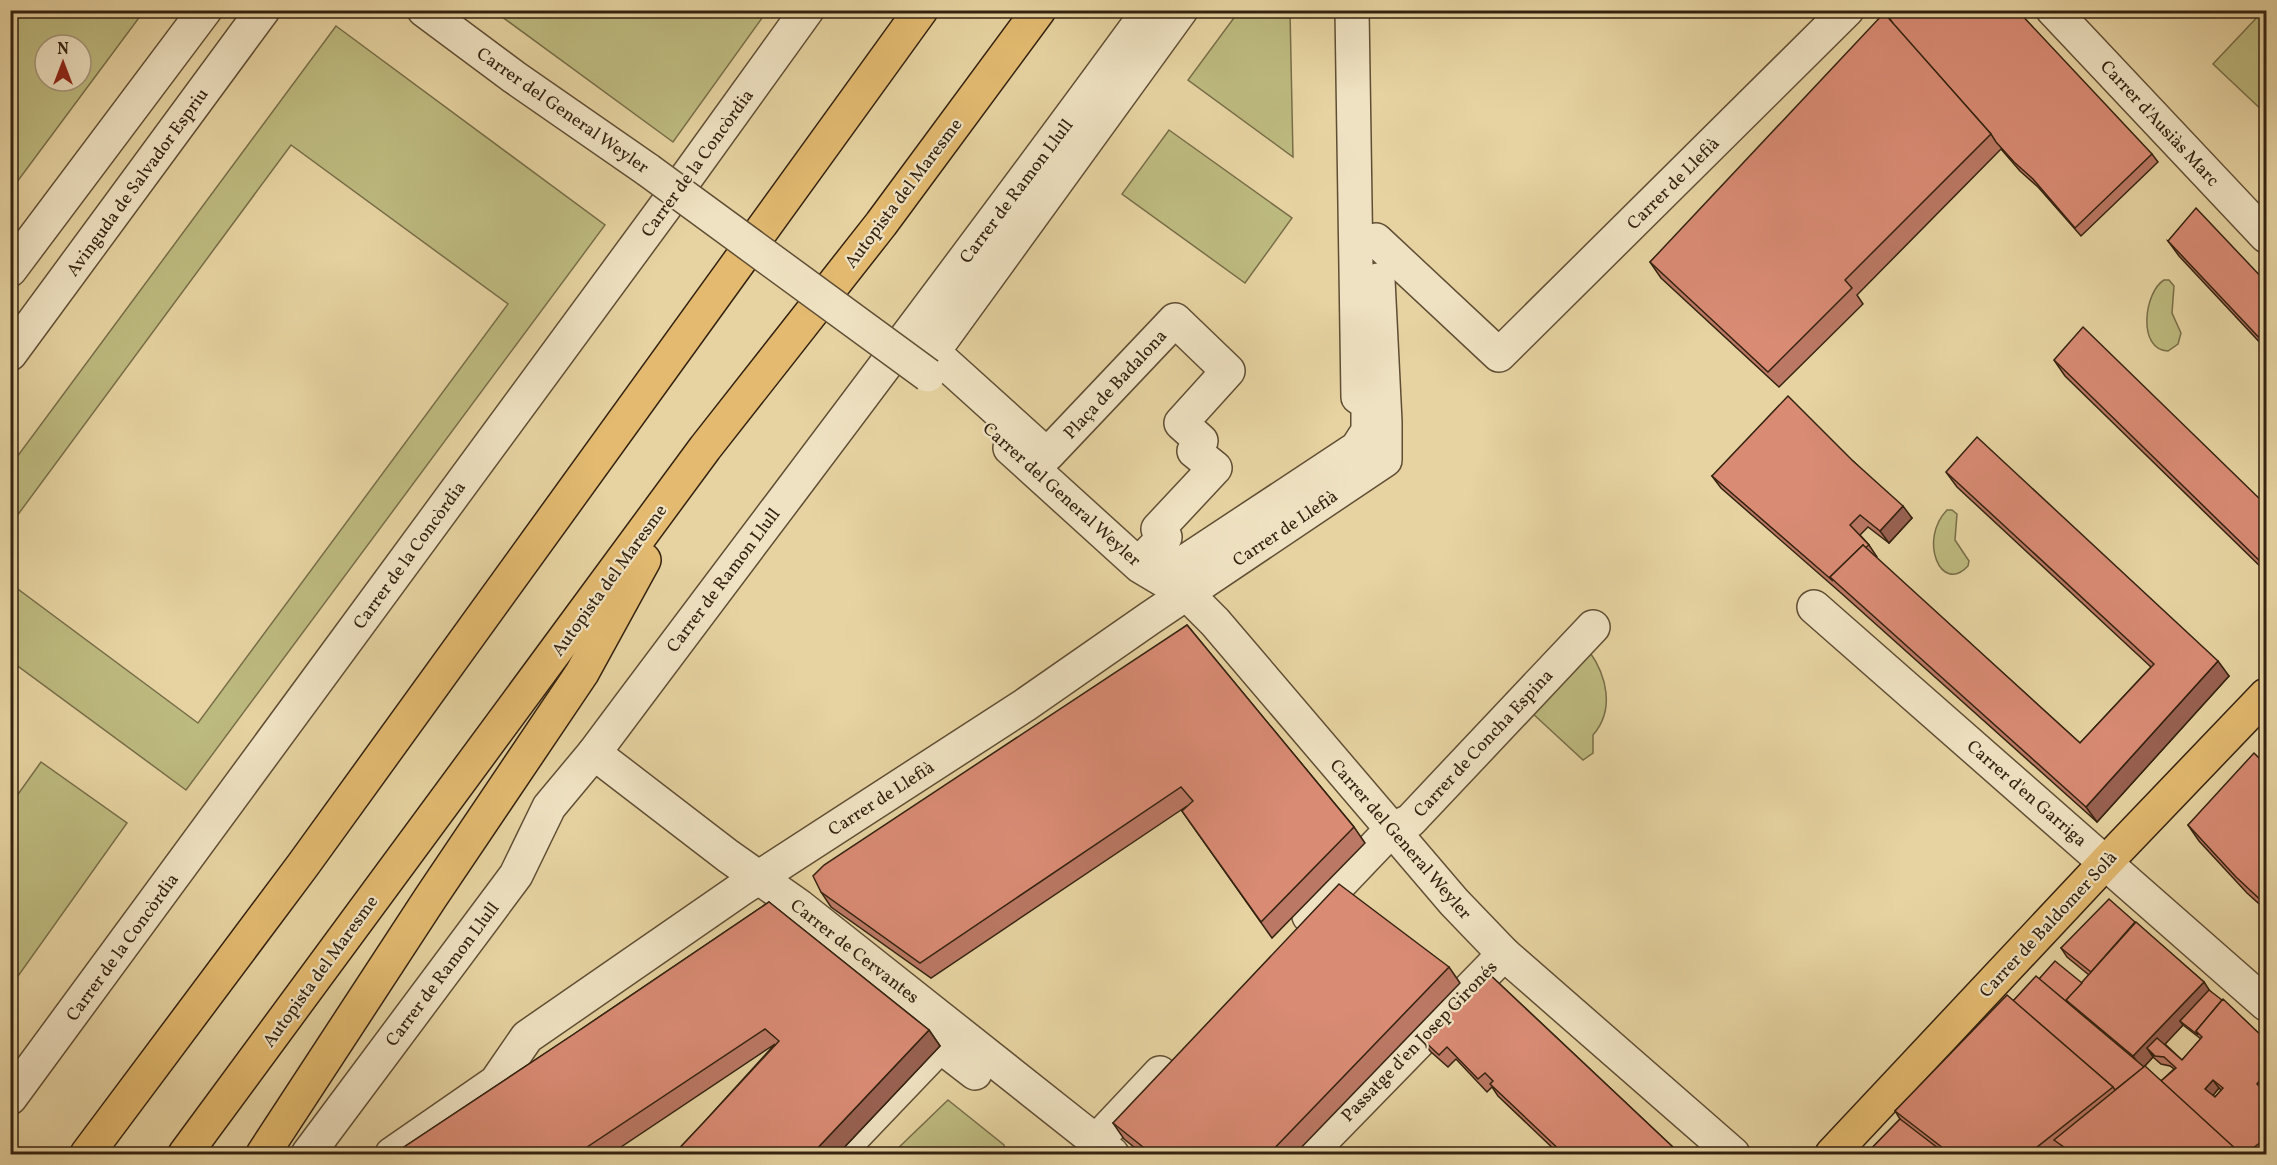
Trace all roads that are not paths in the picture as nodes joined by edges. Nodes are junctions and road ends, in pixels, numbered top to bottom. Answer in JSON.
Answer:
{"nodes":[{"id":1,"x":205,"y":10,"type":"edge"},
{"id":2,"x":263,"y":10,"type":"edge"},
{"id":3,"x":424,"y":10,"type":"edge"},
{"id":4,"x":807,"y":10,"type":"edge"},
{"id":5,"x":921,"y":10,"type":"edge"},
{"id":6,"x":1039,"y":10,"type":"edge"},
{"id":7,"x":1149,"y":10,"type":"edge"},
{"id":8,"x":1181,"y":10,"type":"edge"},
{"id":9,"x":1352,"y":10,"type":"edge"},
{"id":10,"x":1373,"y":10,"type":"edge"},
{"id":11,"x":1847,"y":10,"type":"edge"},
{"id":12,"x":2053,"y":10,"type":"edge"},
{"id":13,"x":2266,"y":236,"type":"edge"},
{"id":14,"x":1376,"y":240,"type":"junction"},
{"id":15,"x":10,"y":270,"type":"edge"},
{"id":16,"x":10,"y":354,"type":"edge"},
{"id":17,"x":705,"y":448,"type":"junction"},
{"id":18,"x":1187,"y":594,"type":"junction"},
{"id":19,"x":1814,"y":607,"type":"dead end"},
{"id":20,"x":1593,"y":627,"type":"dead end"},
{"id":21,"x":2266,"y":695,"type":"edge"},
{"id":22,"x":594,"y":753,"type":"junction"},
{"id":23,"x":1392,"y":829,"type":"junction"},
{"id":24,"x":2106,"y":862,"type":"junction"},
{"id":25,"x":759,"y":877,"type":"junction"},
{"id":26,"x":1287,"y":940,"type":"edge"},
{"id":27,"x":1504,"y":954,"type":"junction"},
{"id":28,"x":2266,"y":1004,"type":"edge"},
{"id":29,"x":1180,"y":1052,"type":"edge"},
{"id":30,"x":10,"y":1098,"type":"edge"},
{"id":31,"x":1095,"y":1150,"type":"edge"},
{"id":32,"x":87,"y":1155,"type":"edge"},
{"id":33,"x":185,"y":1155,"type":"edge"},
{"id":34,"x":263,"y":1155,"type":"edge"},
{"id":35,"x":308,"y":1155,"type":"edge"},
{"id":36,"x":392,"y":1155,"type":"edge"},
{"id":37,"x":837,"y":1155,"type":"edge"},
{"id":38,"x":1309,"y":1155,"type":"edge"},
{"id":39,"x":1733,"y":1155,"type":"edge"},
{"id":40,"x":1832,"y":1155,"type":"edge"}],
"edges":[{"from":1,"to":15,"type":"street"},
{"from":2,"to":16,"type":"street","name":"Avinguda de Salvador Espriu"},
{"from":3,"to":18,"type":"street","name":"Carrer del General Weyler","bridge":true},
{"from":4,"to":30,"type":"street","name":"Carrer de la Concòrdia"},
{"from":5,"to":32,"type":"main road"},
{"from":6,"to":17,"type":"main road","name":"Autopista del Maresme"},
{"from":7,"to":22,"type":"street","name":"Carrer de Ramon Llull"},
{"from":8,"to":9,"type":"street","name":"Plaça de Badalona"},
{"from":10,"to":14,"type":"street"},
{"from":11,"to":14,"type":"street","name":"Carrer de Llefià"},
{"from":12,"to":13,"type":"street","name":"Carrer d'Ausiàs Marc"},
{"from":14,"to":18,"type":"street","name":"Carrer de Llefià"},
{"from":17,"to":33,"type":"main road","name":"Autopista del Maresme"},
{"from":17,"to":34,"type":"main road"},
{"from":18,"to":23,"type":"street","name":"Carrer del General Weyler"},
{"from":18,"to":25,"type":"street","name":"Carrer de Llefià"},
{"from":19,"to":24,"type":"street","name":"Carrer d'en Garriga"},
{"from":20,"to":23,"type":"street","name":"Carrer de Concha Espina"},
{"from":21,"to":24,"type":"main road","name":"Carrer de Baldomer Solà"},
{"from":22,"to":25,"type":"street","name":"Carrer de Cervantes"},
{"from":22,"to":35,"type":"street","name":"Carrer de Ramon Llull"},
{"from":23,"to":26,"type":"street","name":"Carrer de Concha Espina"},
{"from":23,"to":27,"type":"street","name":"Carrer del General Weyler"},
{"from":24,"to":28,"type":"street","name":"Carrer d'en Garriga"},
{"from":24,"to":40,"type":"main road","name":"Carrer de Baldomer Solà"},
{"from":25,"to":31,"type":"street","name":"Carrer de Cervantes"},
{"from":25,"to":36,"type":"street","name":"Carrer de Llefià"},
{"from":27,"to":38,"type":"street","name":"Passatge d'en Josep Gironés"},
{"from":27,"to":39,"type":"street","name":"Carrer del General Weyler"},
{"from":29,"to":31,"type":"street"},
{"from":31,"to":37,"type":"street"}]}
